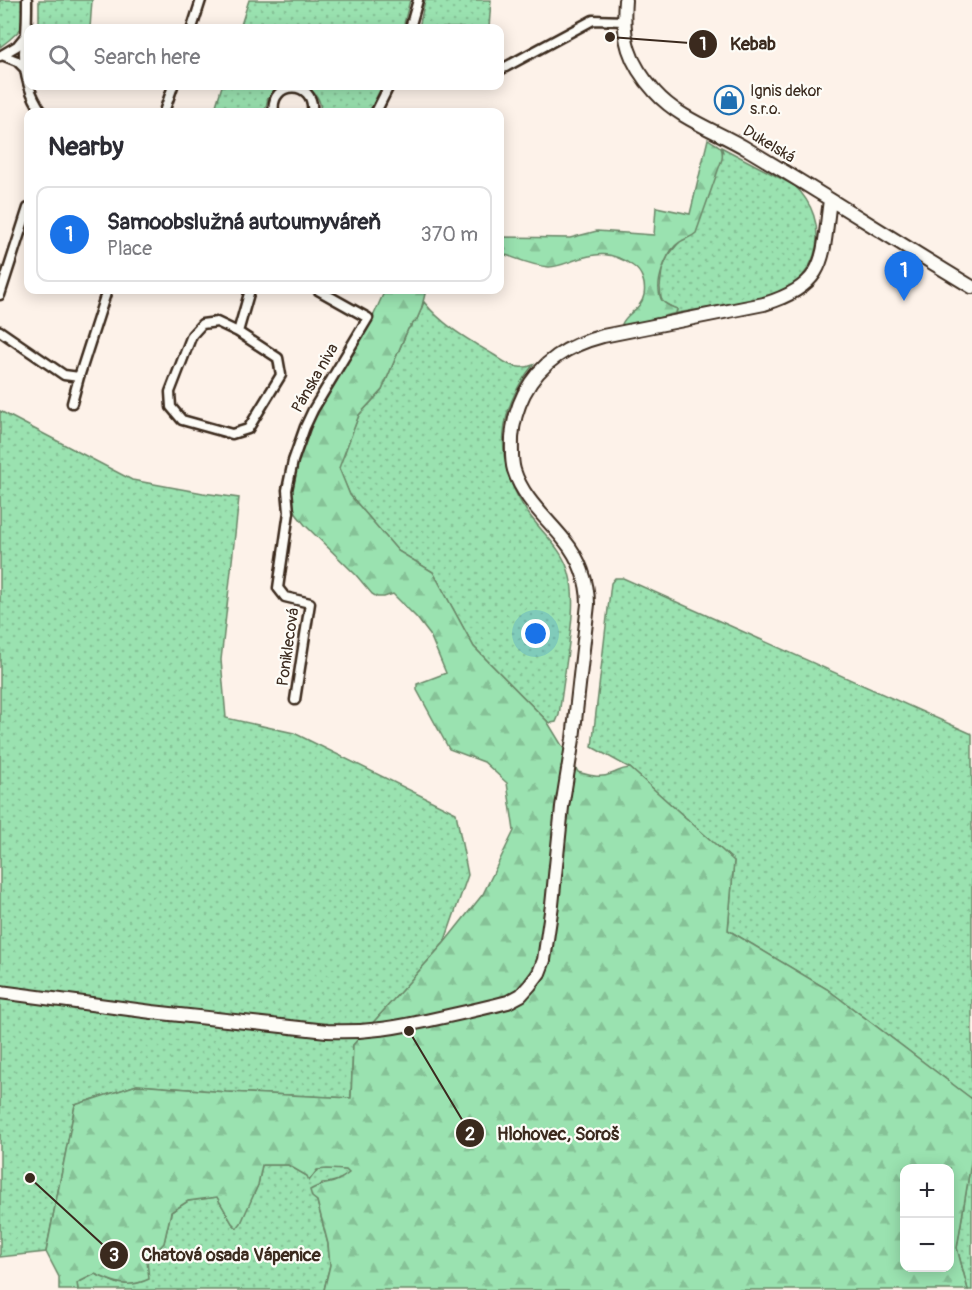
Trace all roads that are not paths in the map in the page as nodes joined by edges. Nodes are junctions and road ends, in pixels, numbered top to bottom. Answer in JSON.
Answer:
{"nodes":[{"id":1,"x":27,"y":0,"type":"edge"},
{"id":2,"x":200,"y":0,"type":"edge"},
{"id":3,"x":418,"y":0,"type":"edge"},
{"id":4,"x":625,"y":0,"type":"edge"},
{"id":5,"x":624,"y":21,"type":"junction"},
{"id":6,"x":26,"y":24,"type":"edge"},
{"id":7,"x":193,"y":24,"type":"edge"},
{"id":8,"x":411,"y":24,"type":"edge"},
{"id":9,"x":24,"y":37,"type":"edge"},
{"id":10,"x":1,"y":56,"type":"edge"},
{"id":11,"x":24,"y":68,"type":"edge"},
{"id":12,"x":504,"y":68,"type":"edge"},
{"id":13,"x":30,"y":90,"type":"edge"},
{"id":14,"x":172,"y":90,"type":"edge"},
{"id":15,"x":284,"y":90,"type":"edge"},
{"id":16,"x":302,"y":90,"type":"edge"},
{"id":17,"x":387,"y":90,"type":"edge"},
{"id":18,"x":39,"y":108,"type":"edge"},
{"id":19,"x":165,"y":108,"type":"edge"},
{"id":20,"x":274,"y":108,"type":"edge"},
{"id":21,"x":312,"y":108,"type":"edge"},
{"id":22,"x":378,"y":108,"type":"edge"},
{"id":23,"x":830,"y":200,"type":"junction"},
{"id":24,"x":24,"y":220,"type":"edge"},
{"id":25,"x":972,"y":287,"type":"edge"},
{"id":26,"x":106,"y":294,"type":"edge"},
{"id":27,"x":249,"y":294,"type":"edge"},
{"id":28,"x":325,"y":294,"type":"edge"},
{"id":29,"x":0,"y":295,"type":"edge"},
{"id":30,"x":0,"y":332,"type":"edge"},
{"id":31,"x":238,"y":332,"type":"junction"},
{"id":32,"x":79,"y":377,"type":"junction"},
{"id":33,"x":72,"y":403,"type":"dead end"},
{"id":34,"x":289,"y":512,"type":"joint"},
{"id":35,"x":295,"y":700,"type":"dead end"},
{"id":36,"x":0,"y":992,"type":"edge"}],
"edges":[{"from":1,"to":6,"type":"street"},
{"from":2,"to":7,"type":"street"},
{"from":3,"to":8,"type":"street"},
{"from":4,"to":5,"type":"main road","name":"Dukelská"},
{"from":5,"to":12,"type":"street"},
{"from":5,"to":23,"type":"main road","name":"Dukelská"},
{"from":9,"to":10,"type":"street"},
{"from":10,"to":11,"type":"street"},
{"from":13,"to":18,"type":"street"},
{"from":14,"to":19,"type":"street"},
{"from":15,"to":20,"type":"street"},
{"from":16,"to":21,"type":"street"},
{"from":17,"to":22,"type":"street"},
{"from":23,"to":25,"type":"main road","name":"Dukelská"},
{"from":23,"to":36,"type":"main road"},
{"from":24,"to":29,"type":"street"},
{"from":26,"to":32,"type":"street"},
{"from":27,"to":31,"type":"street"},
{"from":28,"to":34,"type":"street","name":"Pánska niva"},
{"from":30,"to":32,"type":"street"},
{"from":31,"to":31,"type":"street","name":"Pánska niva"},
{"from":32,"to":33,"type":"street"},
{"from":34,"to":35,"type":"street","name":"Poniklecová"}]}
